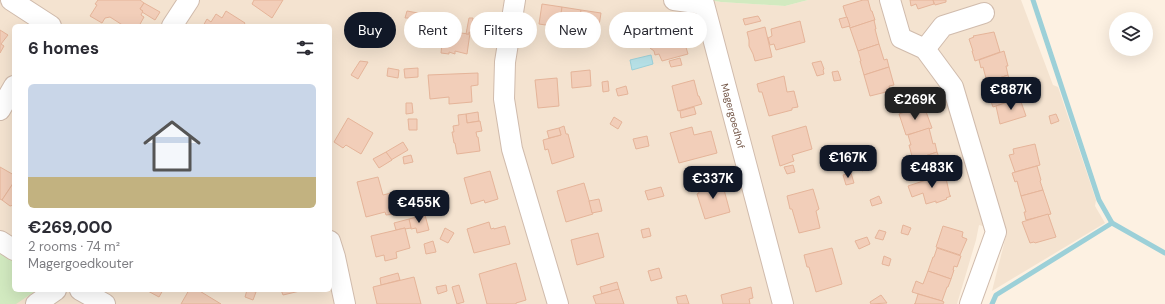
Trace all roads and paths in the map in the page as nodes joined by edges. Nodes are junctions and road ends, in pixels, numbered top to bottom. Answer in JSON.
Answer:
{"nodes":[{"id":1,"x":11,"y":0,"type":"edge"},
{"id":2,"x":189,"y":0,"type":"edge"},
{"id":3,"x":515,"y":0,"type":"edge"},
{"id":4,"x":674,"y":0,"type":"edge"},
{"id":5,"x":890,"y":0,"type":"edge"},
{"id":6,"x":984,"y":13,"type":"dead end"},
{"id":7,"x":47,"y":24,"type":"edge"},
{"id":8,"x":173,"y":24,"type":"edge"},
{"id":9,"x":925,"y":50,"type":"junction"},
{"id":10,"x":12,"y":89,"type":"edge"},
{"id":11,"x":0,"y":110,"type":"edge"},
{"id":12,"x":0,"y":241,"type":"edge"},
{"id":13,"x":332,"y":247,"type":"edge"},
{"id":14,"x":12,"y":249,"type":"edge"},
{"id":15,"x":53,"y":292,"type":"edge"},
{"id":16,"x":84,"y":292,"type":"edge"},
{"id":17,"x":36,"y":304,"type":"edge"},
{"id":18,"x":105,"y":304,"type":"edge"},
{"id":19,"x":345,"y":304,"type":"edge"},
{"id":20,"x":558,"y":304,"type":"edge"},
{"id":21,"x":784,"y":304,"type":"edge"},
{"id":22,"x":970,"y":304,"type":"edge"}],
"edges":[{"from":1,"to":7,"type":"street"},
{"from":2,"to":8,"type":"street"},
{"from":3,"to":20,"type":"street"},
{"from":4,"to":21,"type":"street","name":"Magergoedhof"},
{"from":5,"to":9,"type":"street"},
{"from":6,"to":9,"type":"street"},
{"from":9,"to":22,"type":"street"},
{"from":10,"to":11,"type":"street"},
{"from":12,"to":14,"type":"street"},
{"from":13,"to":19,"type":"street"},
{"from":15,"to":17,"type":"street"},
{"from":16,"to":18,"type":"street"}]}
